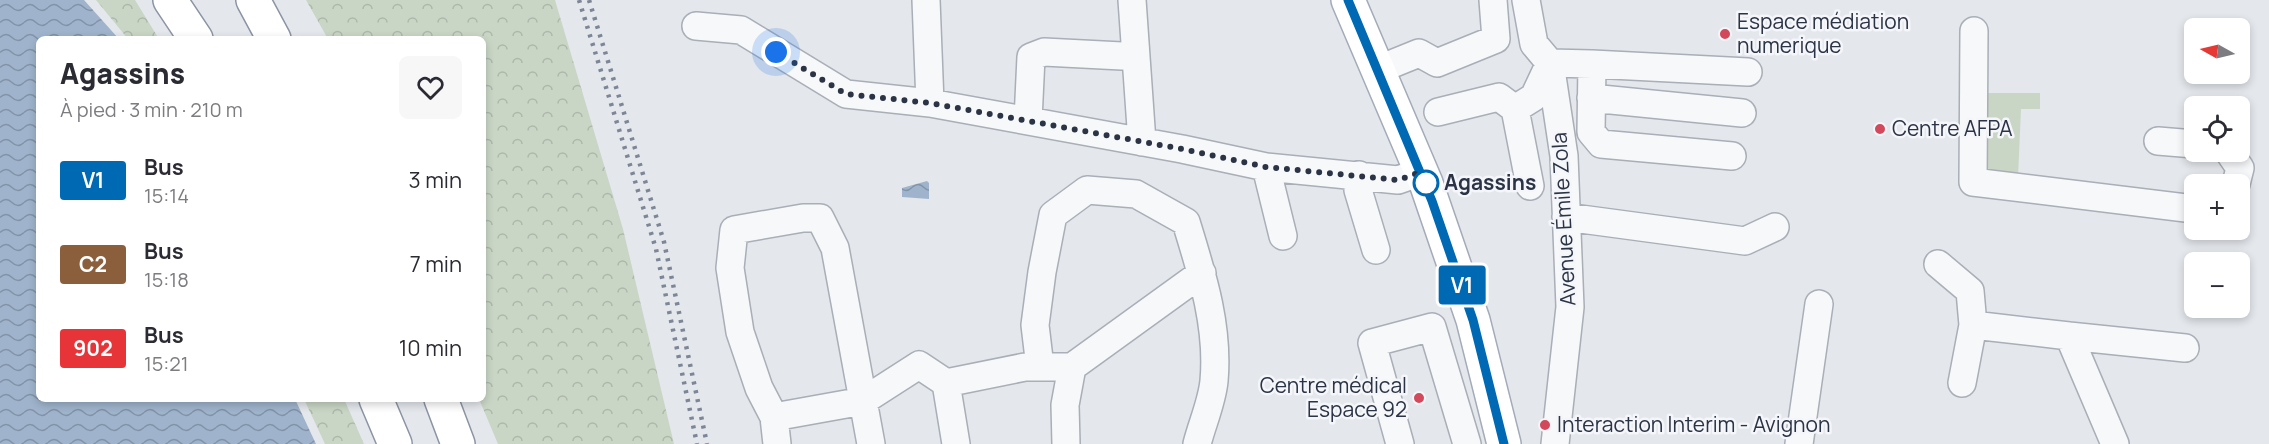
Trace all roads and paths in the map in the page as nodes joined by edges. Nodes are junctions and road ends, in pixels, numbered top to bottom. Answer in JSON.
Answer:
{"nodes":[{"id":1,"x":170,"y":0,"type":"edge"},
{"id":2,"x":253,"y":0,"type":"edge"},
{"id":3,"x":926,"y":0,"type":"edge"},
{"id":4,"x":1132,"y":0,"type":"edge"},
{"id":5,"x":1348,"y":0,"type":"edge"},
{"id":6,"x":1493,"y":0,"type":"edge"},
{"id":7,"x":1526,"y":0,"type":"edge"},
{"id":8,"x":696,"y":26,"type":"dead end"},
{"id":9,"x":1974,"y":31,"type":"dead end"},
{"id":10,"x":194,"y":36,"type":"edge"},
{"id":11,"x":272,"y":36,"type":"edge"},
{"id":12,"x":1122,"y":56,"type":"dead end"},
{"id":13,"x":1550,"y":63,"type":"junction"},
{"id":14,"x":1592,"y":63,"type":"junction"},
{"id":15,"x":1377,"y":70,"type":"junction"},
{"id":16,"x":1748,"y":72,"type":"dead end"},
{"id":17,"x":1591,"y":98,"type":"junction"},
{"id":18,"x":930,"y":103,"type":"junction"},
{"id":19,"x":1515,"y":109,"type":"junction"},
{"id":20,"x":1438,"y":112,"type":"dead end"},
{"id":21,"x":1742,"y":113,"type":"dead end"},
{"id":22,"x":1028,"y":120,"type":"junction"},
{"id":23,"x":2158,"y":141,"type":"dead end"},
{"id":24,"x":1142,"y":142,"type":"junction"},
{"id":25,"x":2184,"y":143,"type":"edge"},
{"id":26,"x":1732,"y":156,"type":"dead end"},
{"id":27,"x":1266,"y":167,"type":"junction"},
{"id":28,"x":1421,"y":172,"type":"junction"},
{"id":29,"x":1359,"y":175,"type":"junction"},
{"id":30,"x":1530,"y":186,"type":"dead end"},
{"id":31,"x":2184,"y":208,"type":"edge"},
{"id":32,"x":1566,"y":217,"type":"junction"},
{"id":33,"x":1775,"y":227,"type":"dead end"},
{"id":34,"x":1283,"y":236,"type":"dead end"},
{"id":35,"x":1376,"y":250,"type":"dead end"},
{"id":36,"x":1938,"y":264,"type":"dead end"},
{"id":37,"x":1202,"y":273,"type":"junction"},
{"id":38,"x":1819,"y":304,"type":"dead end"},
{"id":39,"x":1972,"y":325,"type":"junction"},
{"id":40,"x":2069,"y":336,"type":"junction"},
{"id":41,"x":2185,"y":348,"type":"dead end"},
{"id":42,"x":1040,"y":367,"type":"junction"},
{"id":43,"x":1072,"y":368,"type":"junction"},
{"id":44,"x":946,"y":383,"type":"junction"},
{"id":45,"x":1962,"y":383,"type":"dead end"},
{"id":46,"x":863,"y":401,"type":"junction"},
{"id":47,"x":376,"y":402,"type":"edge"},
{"id":48,"x":425,"y":402,"type":"edge"},
{"id":49,"x":442,"y":402,"type":"edge"},
{"id":50,"x":774,"y":417,"type":"junction"},
{"id":51,"x":395,"y":444,"type":"edge"},
{"id":52,"x":441,"y":444,"type":"edge"},
{"id":53,"x":458,"y":444,"type":"edge"},
{"id":54,"x":777,"y":444,"type":"edge"},
{"id":55,"x":871,"y":444,"type":"edge"},
{"id":56,"x":956,"y":444,"type":"edge"},
{"id":57,"x":1066,"y":444,"type":"edge"},
{"id":58,"x":1197,"y":444,"type":"edge"},
{"id":59,"x":1399,"y":444,"type":"edge"},
{"id":60,"x":1467,"y":444,"type":"edge"},
{"id":61,"x":1504,"y":444,"type":"edge"},
{"id":62,"x":1555,"y":444,"type":"edge"},
{"id":63,"x":1798,"y":444,"type":"edge"},
{"id":64,"x":2115,"y":444,"type":"edge"}],
"edges":[{"from":1,"to":10,"type":"main road"},
{"from":2,"to":11,"type":"main road"},
{"from":3,"to":18,"type":"street"},
{"from":4,"to":24,"type":"street"},
{"from":5,"to":15,"type":"main road"},
{"from":6,"to":15,"type":"street"},
{"from":7,"to":13,"type":"street","name":"Avenue Émile Zola"},
{"from":8,"to":18,"type":"street"},
{"from":9,"to":31,"type":"street"},
{"from":12,"to":22,"type":"street"},
{"from":13,"to":14,"type":"street"},
{"from":13,"to":19,"type":"street"},
{"from":13,"to":32,"type":"street","name":"Avenue Émile Zola"},
{"from":14,"to":16,"type":"street"},
{"from":14,"to":17,"type":"street"},
{"from":15,"to":28,"type":"main road"},
{"from":17,"to":21,"type":"street"},
{"from":17,"to":26,"type":"street"},
{"from":18,"to":22,"type":"street"},
{"from":19,"to":20,"type":"street"},
{"from":19,"to":30,"type":"street"},
{"from":22,"to":24,"type":"street"},
{"from":23,"to":25,"type":"street"},
{"from":24,"to":27,"type":"street"},
{"from":27,"to":29,"type":"street"},
{"from":27,"to":34,"type":"street"},
{"from":28,"to":29,"type":"street"},
{"from":28,"to":61,"type":"main road"},
{"from":29,"to":35,"type":"street"},
{"from":32,"to":33,"type":"street"},
{"from":32,"to":62,"type":"street","name":"Avenue Émile Zola"},
{"from":36,"to":39,"type":"street"},
{"from":37,"to":42,"type":"street"},
{"from":37,"to":43,"type":"street"},
{"from":37,"to":58,"type":"street"},
{"from":38,"to":63,"type":"street"},
{"from":39,"to":40,"type":"street"},
{"from":39,"to":45,"type":"street"},
{"from":40,"to":41,"type":"street"},
{"from":40,"to":64,"type":"street"},
{"from":42,"to":43,"type":"street"},
{"from":42,"to":44,"type":"street"},
{"from":43,"to":57,"type":"street"},
{"from":44,"to":46,"type":"street"},
{"from":44,"to":56,"type":"street"},
{"from":46,"to":50,"type":"street"},
{"from":46,"to":50,"type":"street"},
{"from":46,"to":55,"type":"street"},
{"from":47,"to":51,"type":"main road"},
{"from":48,"to":52,"type":"main road"},
{"from":49,"to":53,"type":"main road"},
{"from":50,"to":54,"type":"street"},
{"from":59,"to":60,"type":"street"}]}
